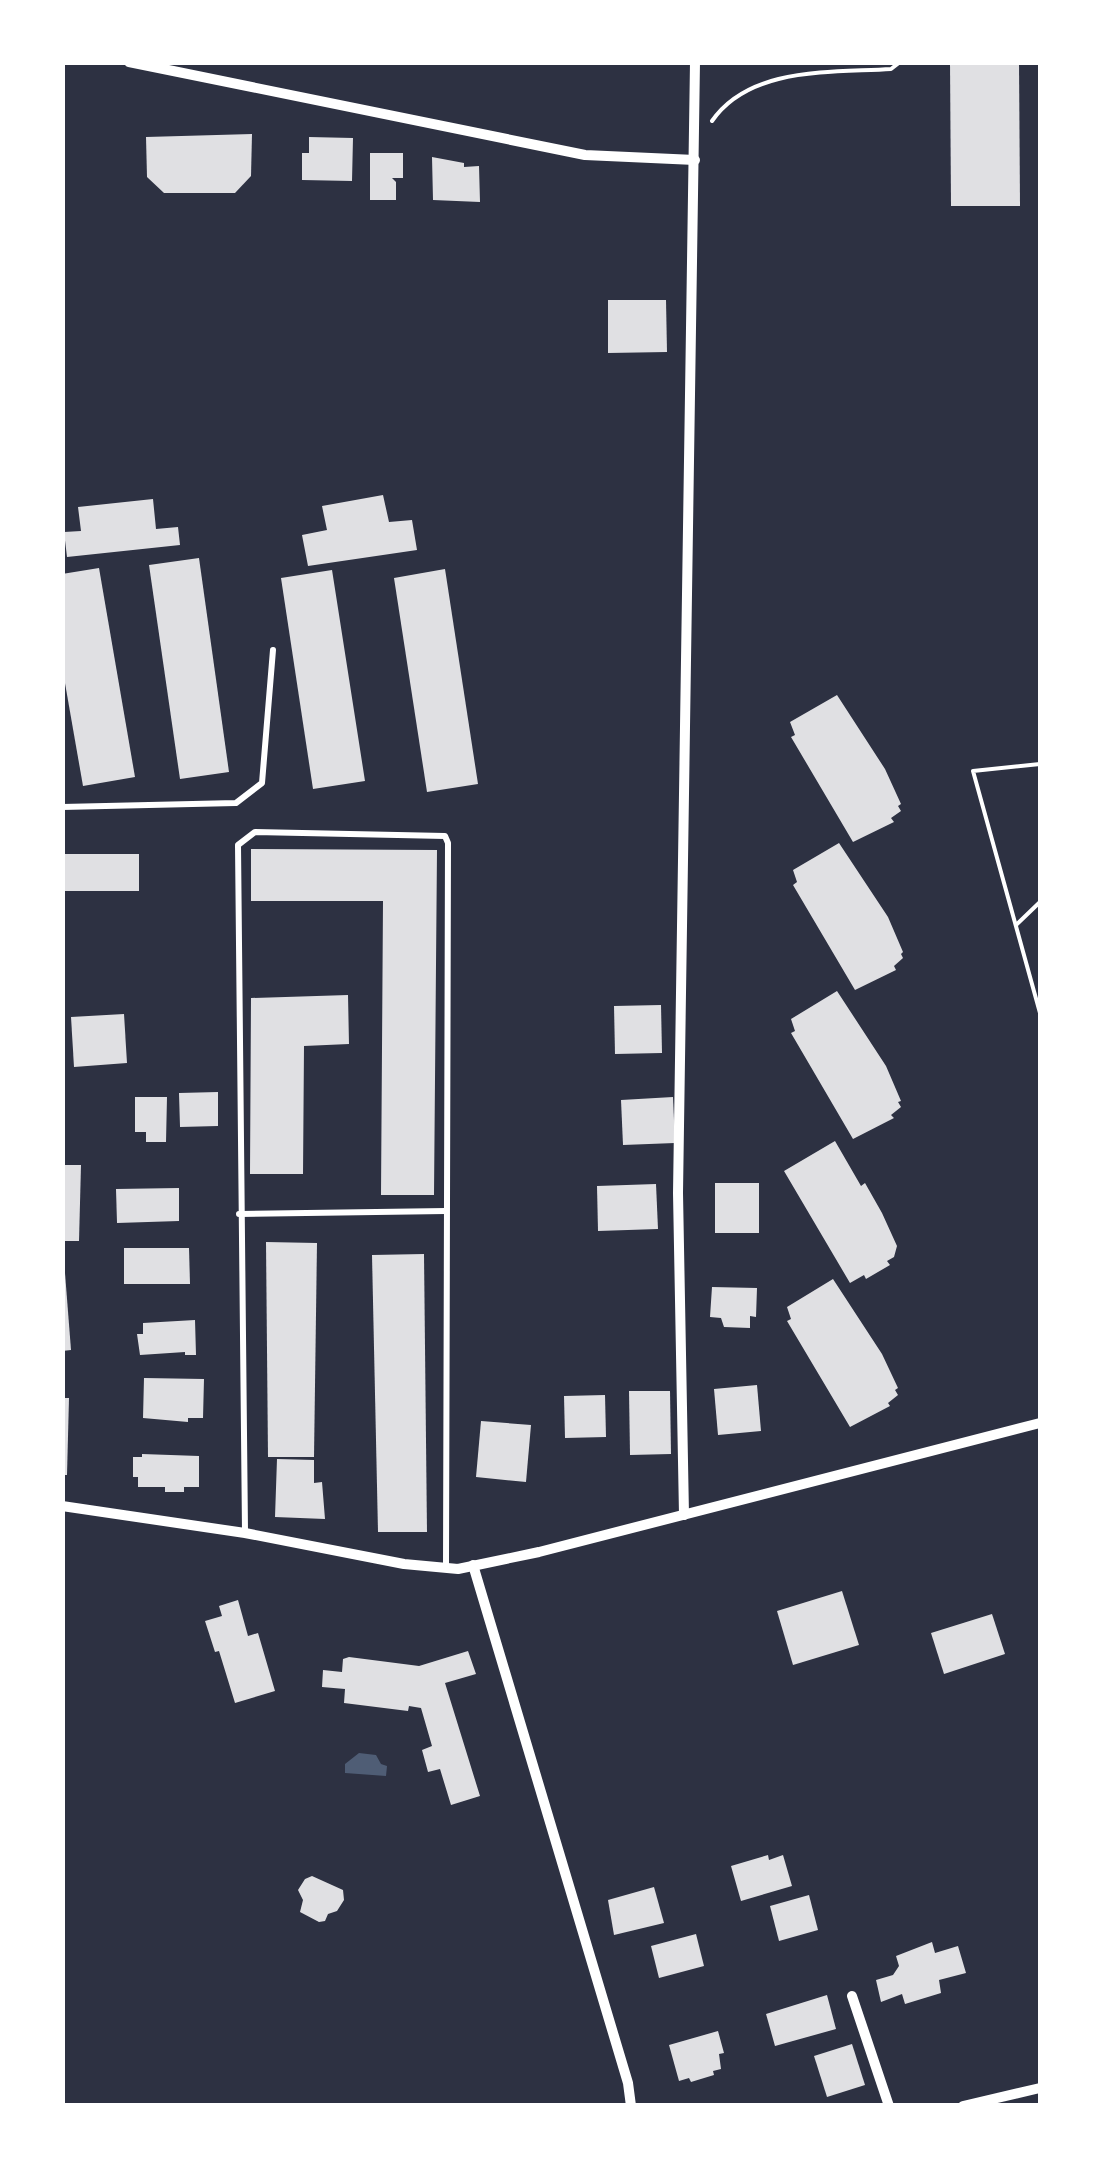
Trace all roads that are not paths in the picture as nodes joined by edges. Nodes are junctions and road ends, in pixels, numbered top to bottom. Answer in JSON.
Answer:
{"nodes":[{"id":1,"x":129,"y":62,"type":"edge"},
{"id":2,"x":695,"y":62,"type":"edge"},
{"id":3,"x":695,"y":160,"type":"junction"},
{"id":4,"x":273,"y":650,"type":"dead end"},
{"id":5,"x":62,"y":807,"type":"edge"},
{"id":6,"x":446,"y":1211,"type":"junction"},
{"id":7,"x":239,"y":1214,"type":"junction"},
{"id":8,"x":1040,"y":1423,"type":"edge"},
{"id":9,"x":62,"y":1506,"type":"edge"},
{"id":10,"x":684,"y":1514,"type":"junction"},
{"id":11,"x":245,"y":1534,"type":"junction"},
{"id":12,"x":473,"y":1566,"type":"junction"},
{"id":13,"x":446,"y":1568,"type":"junction"},
{"id":14,"x":852,"y":1996,"type":"dead end"},
{"id":15,"x":1040,"y":2088,"type":"edge"},
{"id":16,"x":631,"y":2106,"type":"edge"},
{"id":17,"x":889,"y":2106,"type":"edge"},
{"id":18,"x":963,"y":2106,"type":"edge"}],
"edges":[{"from":1,"to":3,"type":"street"},
{"from":2,"to":3,"type":"street"},
{"from":3,"to":10,"type":"street"},
{"from":4,"to":5,"type":"lane"},
{"from":6,"to":7,"type":"lane"},
{"from":6,"to":7,"type":"lane"},
{"from":6,"to":13,"type":"lane"},
{"from":7,"to":11,"type":"lane"},
{"from":8,"to":10,"type":"street"},
{"from":9,"to":11,"type":"street"},
{"from":10,"to":12,"type":"street"},
{"from":11,"to":13,"type":"street"},
{"from":12,"to":13,"type":"street"},
{"from":12,"to":16,"type":"street"},
{"from":14,"to":17,"type":"street"},
{"from":15,"to":18,"type":"street"}]}
